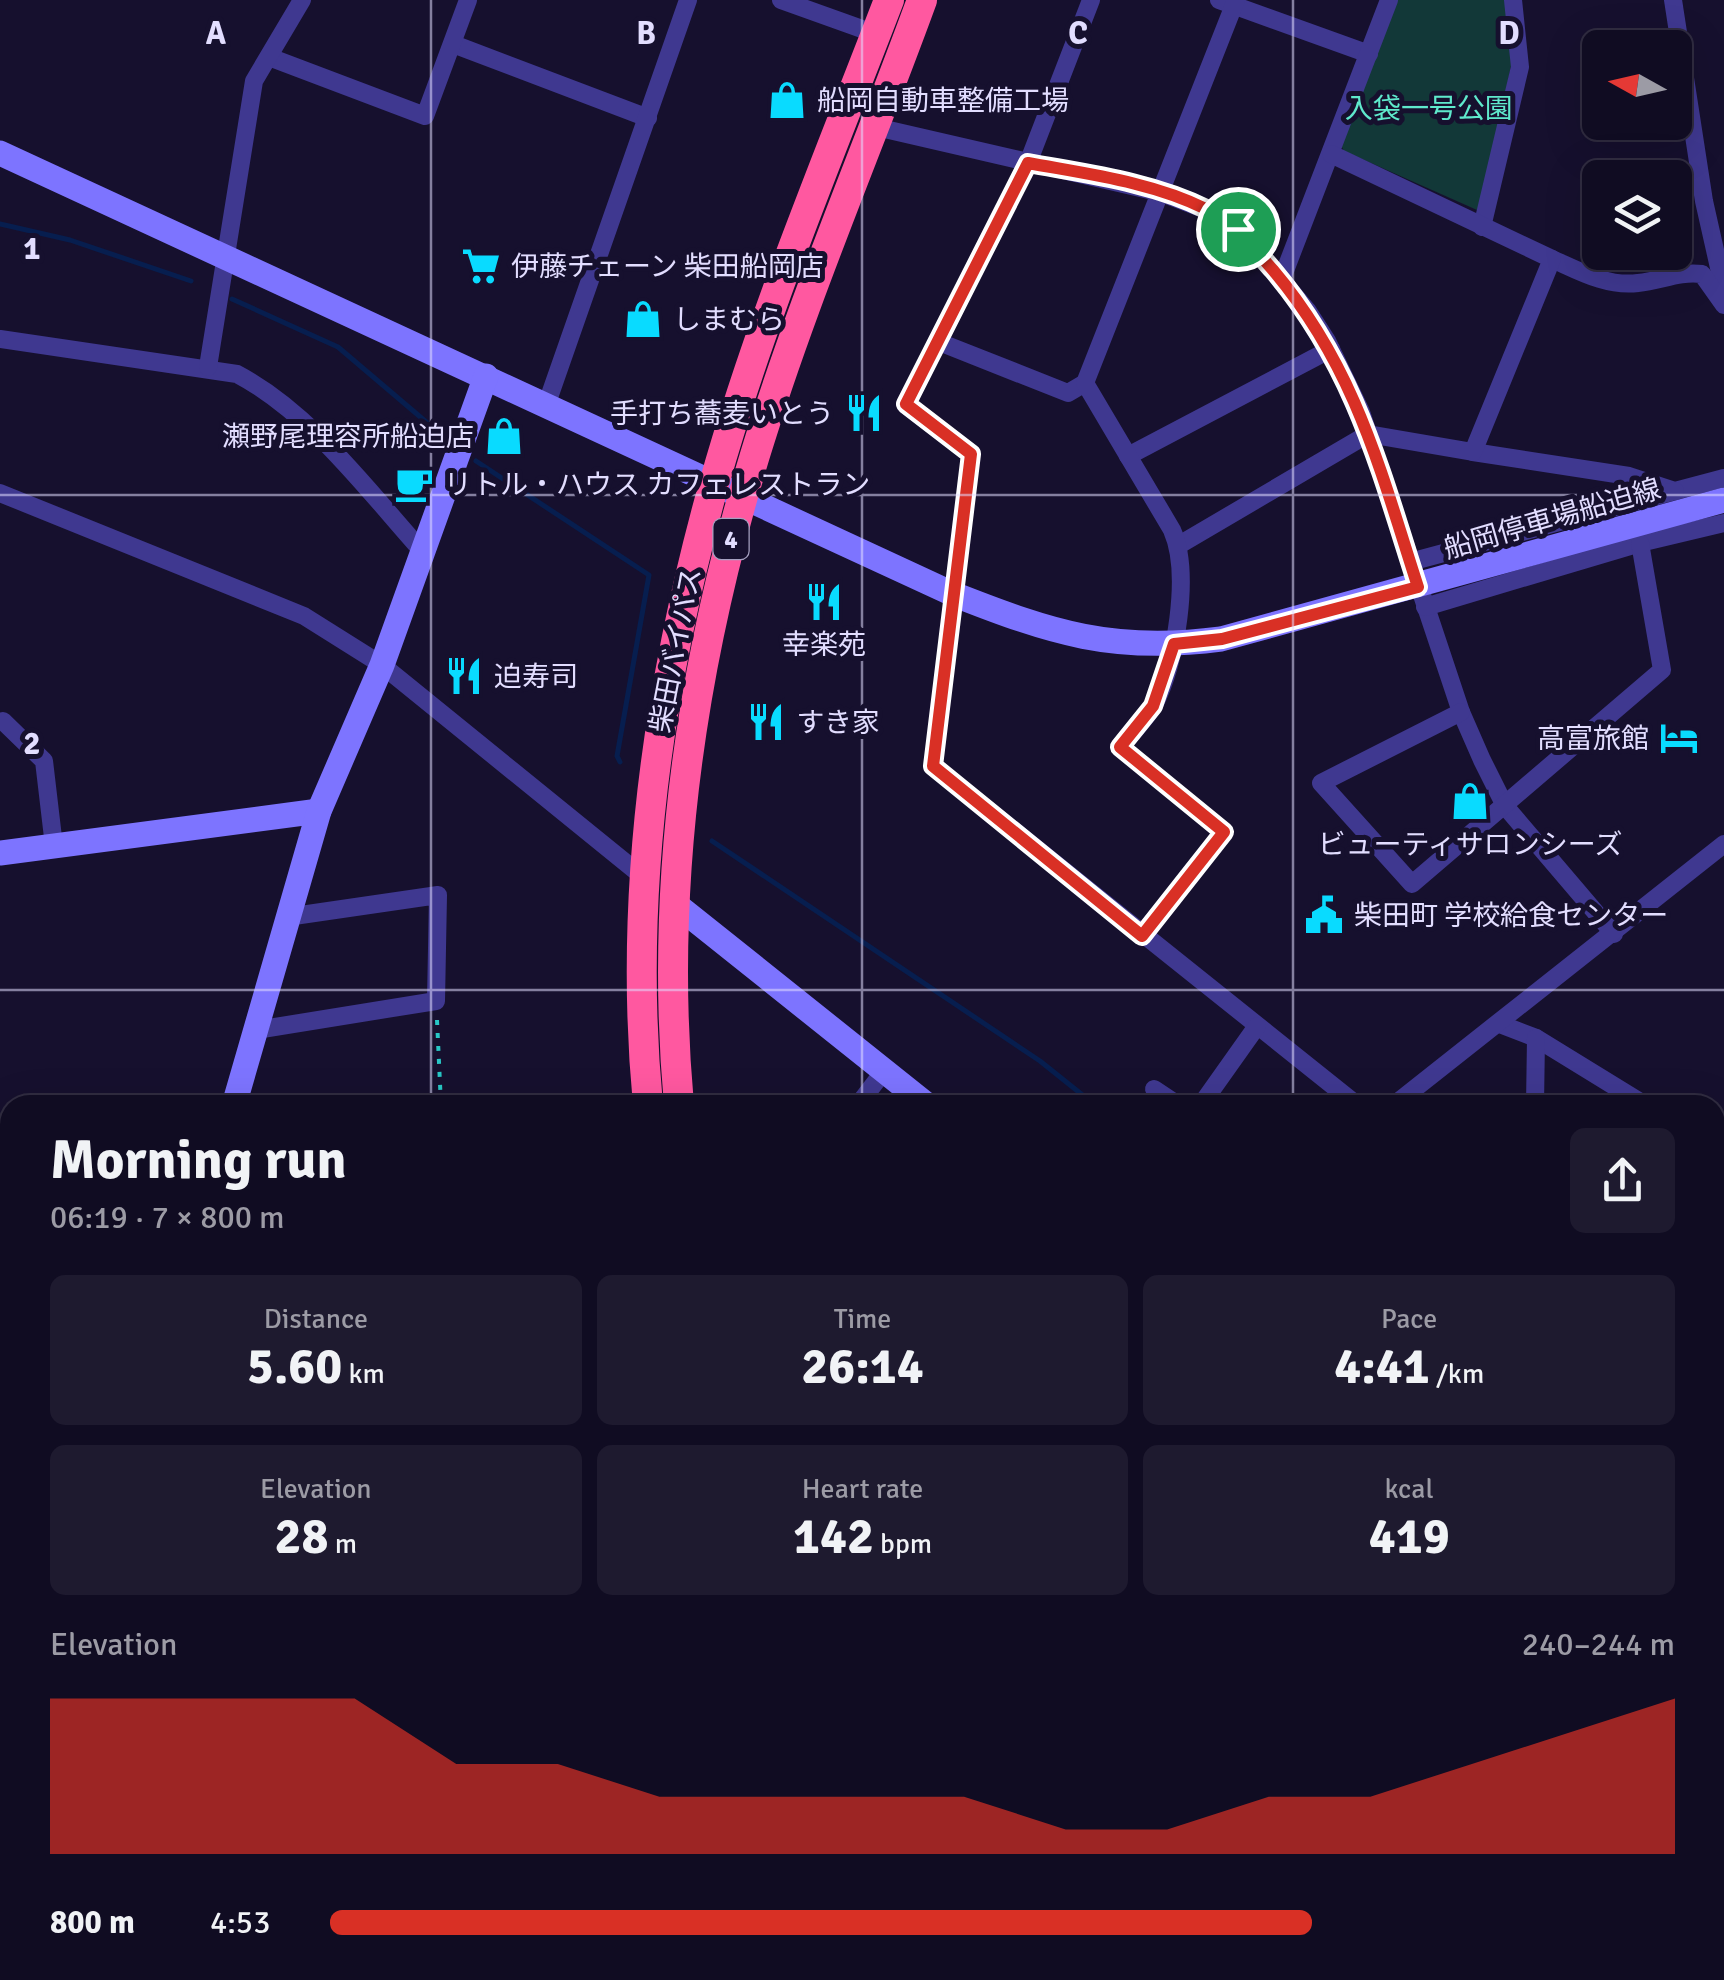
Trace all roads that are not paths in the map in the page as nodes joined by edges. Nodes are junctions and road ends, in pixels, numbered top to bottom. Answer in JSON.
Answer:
{"nodes":[{"id":1,"x":302,"y":0,"type":"edge"},
{"id":2,"x":468,"y":0,"type":"edge"},
{"id":3,"x":688,"y":0,"type":"edge"},
{"id":4,"x":781,"y":0,"type":"edge"},
{"id":5,"x":888,"y":0,"type":"edge"},
{"id":6,"x":922,"y":0,"type":"edge"},
{"id":7,"x":1091,"y":0,"type":"edge"},
{"id":8,"x":1389,"y":0,"type":"edge"},
{"id":9,"x":1514,"y":0,"type":"edge"},
{"id":10,"x":1673,"y":0,"type":"edge"},
{"id":11,"x":1229,"y":2,"type":"edge"},
{"id":12,"x":876,"y":34,"type":"junction"},
{"id":13,"x":453,"y":44,"type":"junction"},
{"id":14,"x":1369,"y":54,"type":"junction"},
{"id":15,"x":269,"y":57,"type":"junction"},
{"id":16,"x":648,"y":118,"type":"junction"},
{"id":17,"x":876,"y":127,"type":"junction"},
{"id":18,"x":0,"y":153,"type":"edge"},
{"id":19,"x":1331,"y":154,"type":"junction"},
{"id":20,"x":1028,"y":163,"type":"junction"},
{"id":21,"x":1162,"y":192,"type":"junction"},
{"id":22,"x":1482,"y":227,"type":"junction"},
{"id":23,"x":226,"y":254,"type":"junction"},
{"id":24,"x":1552,"y":259,"type":"junction"},
{"id":25,"x":1281,"y":280,"type":"junction"},
{"id":26,"x":1724,"y":290,"type":"edge"},
{"id":27,"x":1724,"y":304,"type":"edge"},
{"id":28,"x":0,"y":339,"type":"edge"},
{"id":29,"x":939,"y":342,"type":"junction"},
{"id":30,"x":1331,"y":349,"type":"junction"},
{"id":31,"x":208,"y":367,"type":"junction"},
{"id":32,"x":486,"y":376,"type":"junction"},
{"id":33,"x":1086,"y":383,"type":"junction"},
{"id":34,"x":547,"y":403,"type":"junction"},
{"id":35,"x":1368,"y":434,"type":"junction"},
{"id":36,"x":1473,"y":452,"type":"junction"},
{"id":37,"x":1128,"y":456,"type":"junction"},
{"id":38,"x":1724,"y":478,"type":"edge"},
{"id":39,"x":714,"y":483,"type":"junction"},
{"id":40,"x":1675,"y":491,"type":"junction"},
{"id":41,"x":0,"y":494,"type":"edge"},
{"id":42,"x":744,"y":497,"type":"junction"},
{"id":43,"x":1724,"y":500,"type":"edge"},
{"id":44,"x":1724,"y":523,"type":"edge"},
{"id":45,"x":1640,"y":543,"type":"junction"},
{"id":46,"x":1179,"y":546,"type":"junction"},
{"id":47,"x":423,"y":552,"type":"junction"},
{"id":48,"x":1410,"y":562,"type":"junction"},
{"id":49,"x":953,"y":594,"type":"junction"},
{"id":50,"x":1422,"y":597,"type":"junction"},
{"id":51,"x":1174,"y":644,"type":"junction"},
{"id":52,"x":382,"y":664,"type":"junction"},
{"id":53,"x":1461,"y":712,"type":"junction"},
{"id":54,"x":3,"y":722,"type":"dead end"},
{"id":55,"x":1505,"y":806,"type":"junction"},
{"id":56,"x":319,"y":811,"type":"junction"},
{"id":57,"x":1724,"y":844,"type":"edge"},
{"id":58,"x":54,"y":846,"type":"junction"},
{"id":59,"x":0,"y":853,"type":"edge"},
{"id":60,"x":646,"y":879,"type":"junction"},
{"id":61,"x":674,"y":903,"type":"junction"},
{"id":62,"x":287,"y":917,"type":"junction"},
{"id":63,"x":1614,"y":934,"type":"junction"},
{"id":64,"x":1142,"y":936,"type":"junction"},
{"id":65,"x":1500,"y":1024,"type":"junction"},
{"id":66,"x":1257,"y":1026,"type":"junction"},
{"id":67,"x":256,"y":1030,"type":"junction"},
{"id":68,"x":1536,"y":1038,"type":"junction"},
{"id":69,"x":884,"y":1072,"type":"junction"},
{"id":70,"x":1154,"y":1090,"type":"dead end"},
{"id":71,"x":237,"y":1095,"type":"edge"},
{"id":72,"x":648,"y":1095,"type":"edge"},
{"id":73,"x":679,"y":1095,"type":"edge"},
{"id":74,"x":866,"y":1095,"type":"edge"},
{"id":75,"x":914,"y":1095,"type":"edge"},
{"id":76,"x":1162,"y":1095,"type":"edge"},
{"id":77,"x":1208,"y":1095,"type":"edge"},
{"id":78,"x":1343,"y":1095,"type":"edge"},
{"id":79,"x":1407,"y":1095,"type":"edge"},
{"id":80,"x":1536,"y":1095,"type":"edge"},
{"id":81,"x":1629,"y":1095,"type":"edge"}],
"edges":[{"from":1,"to":15,"type":"street"},
{"from":2,"to":13,"type":"street"},
{"from":3,"to":16,"type":"street"},
{"from":4,"to":12,"type":"street"},
{"from":5,"to":12,"type":"highway","name":"柴田バイパス","number":"4"},
{"from":6,"to":17,"type":"highway","name":"柴田バイパス","number":"4"},
{"from":7,"to":20,"type":"street"},
{"from":8,"to":14,"type":"street"},
{"from":9,"to":22,"type":"street"},
{"from":10,"to":26,"type":"street"},
{"from":11,"to":14,"type":"street"},
{"from":11,"to":21,"type":"street"},
{"from":12,"to":39,"type":"highway","name":"柴田バイパス","number":"4"},
{"from":13,"to":15,"type":"street"},
{"from":13,"to":16,"type":"street"},
{"from":14,"to":19,"type":"street"},
{"from":15,"to":23,"type":"street"},
{"from":16,"to":34,"type":"street"},
{"from":17,"to":20,"type":"street"},
{"from":17,"to":42,"type":"highway","name":"柴田バイパス","number":"4"},
{"from":18,"to":23,"type":"street","name":"船岡停車場船迫線"},
{"from":19,"to":22,"type":"street"},
{"from":19,"to":25,"type":"street"},
{"from":20,"to":21,"type":"street"},
{"from":20,"to":29,"type":"street"},
{"from":21,"to":25,"type":"street"},
{"from":21,"to":33,"type":"street"},
{"from":22,"to":24,"type":"street"},
{"from":23,"to":31,"type":"street"},
{"from":23,"to":32,"type":"street","name":"船岡停車場船迫線"},
{"from":24,"to":27,"type":"street"},
{"from":24,"to":36,"type":"street"},
{"from":25,"to":30,"type":"street"},
{"from":28,"to":31,"type":"street"},
{"from":29,"to":33,"type":"street"},
{"from":29,"to":49,"type":"street"},
{"from":30,"to":35,"type":"street"},
{"from":30,"to":37,"type":"street"},
{"from":31,"to":47,"type":"street"},
{"from":32,"to":34,"type":"street","name":"船岡停車場船迫線"},
{"from":32,"to":47,"type":"street"},
{"from":33,"to":37,"type":"street"},
{"from":34,"to":39,"type":"street","name":"船岡停車場船迫線"},
{"from":35,"to":36,"type":"street"},
{"from":35,"to":46,"type":"street"},
{"from":35,"to":48,"type":"street"},
{"from":36,"to":40,"type":"street"},
{"from":37,"to":46,"type":"street"},
{"from":38,"to":40,"type":"street"},
{"from":39,"to":42,"type":"street","name":"船岡停車場船迫線"},
{"from":39,"to":60,"type":"highway","name":"柴田バイパス","number":"4"},
{"from":40,"to":48,"type":"street"},
{"from":41,"to":52,"type":"street"},
{"from":42,"to":49,"type":"street","name":"船岡停車場船迫線"},
{"from":42,"to":61,"type":"highway","name":"柴田バイパス","number":"4"},
{"from":43,"to":50,"type":"street","name":"船岡停車場船迫線"},
{"from":44,"to":45,"type":"street"},
{"from":45,"to":50,"type":"street"},
{"from":45,"to":55,"type":"street"},
{"from":46,"to":51,"type":"street"},
{"from":47,"to":52,"type":"street"},
{"from":48,"to":50,"type":"street"},
{"from":49,"to":51,"type":"street","name":"船岡停車場船迫線"},
{"from":49,"to":64,"type":"street"},
{"from":50,"to":51,"type":"street","name":"船岡停車場船迫線"},
{"from":50,"to":53,"type":"street"},
{"from":51,"to":64,"type":"street"},
{"from":52,"to":56,"type":"street"},
{"from":52,"to":60,"type":"street"},
{"from":53,"to":55,"type":"street"},
{"from":53,"to":55,"type":"street"},
{"from":54,"to":58,"type":"street"},
{"from":55,"to":63,"type":"street"},
{"from":56,"to":58,"type":"street"},
{"from":56,"to":62,"type":"street"},
{"from":57,"to":63,"type":"street"},
{"from":58,"to":59,"type":"street"},
{"from":60,"to":61,"type":"street"},
{"from":60,"to":72,"type":"highway","name":"柴田バイパス","number":"4"},
{"from":61,"to":69,"type":"street"},
{"from":61,"to":73,"type":"highway","name":"柴田バイパス","number":"4"},
{"from":62,"to":67,"type":"street"},
{"from":62,"to":67,"type":"street"},
{"from":63,"to":65,"type":"street"},
{"from":64,"to":66,"type":"street"},
{"from":65,"to":68,"type":"street"},
{"from":65,"to":79,"type":"street"},
{"from":66,"to":77,"type":"street"},
{"from":66,"to":78,"type":"street"},
{"from":67,"to":71,"type":"street"},
{"from":68,"to":80,"type":"street"},
{"from":68,"to":81,"type":"street"},
{"from":69,"to":74,"type":"street"},
{"from":69,"to":75,"type":"street"},
{"from":70,"to":76,"type":"street"}]}
